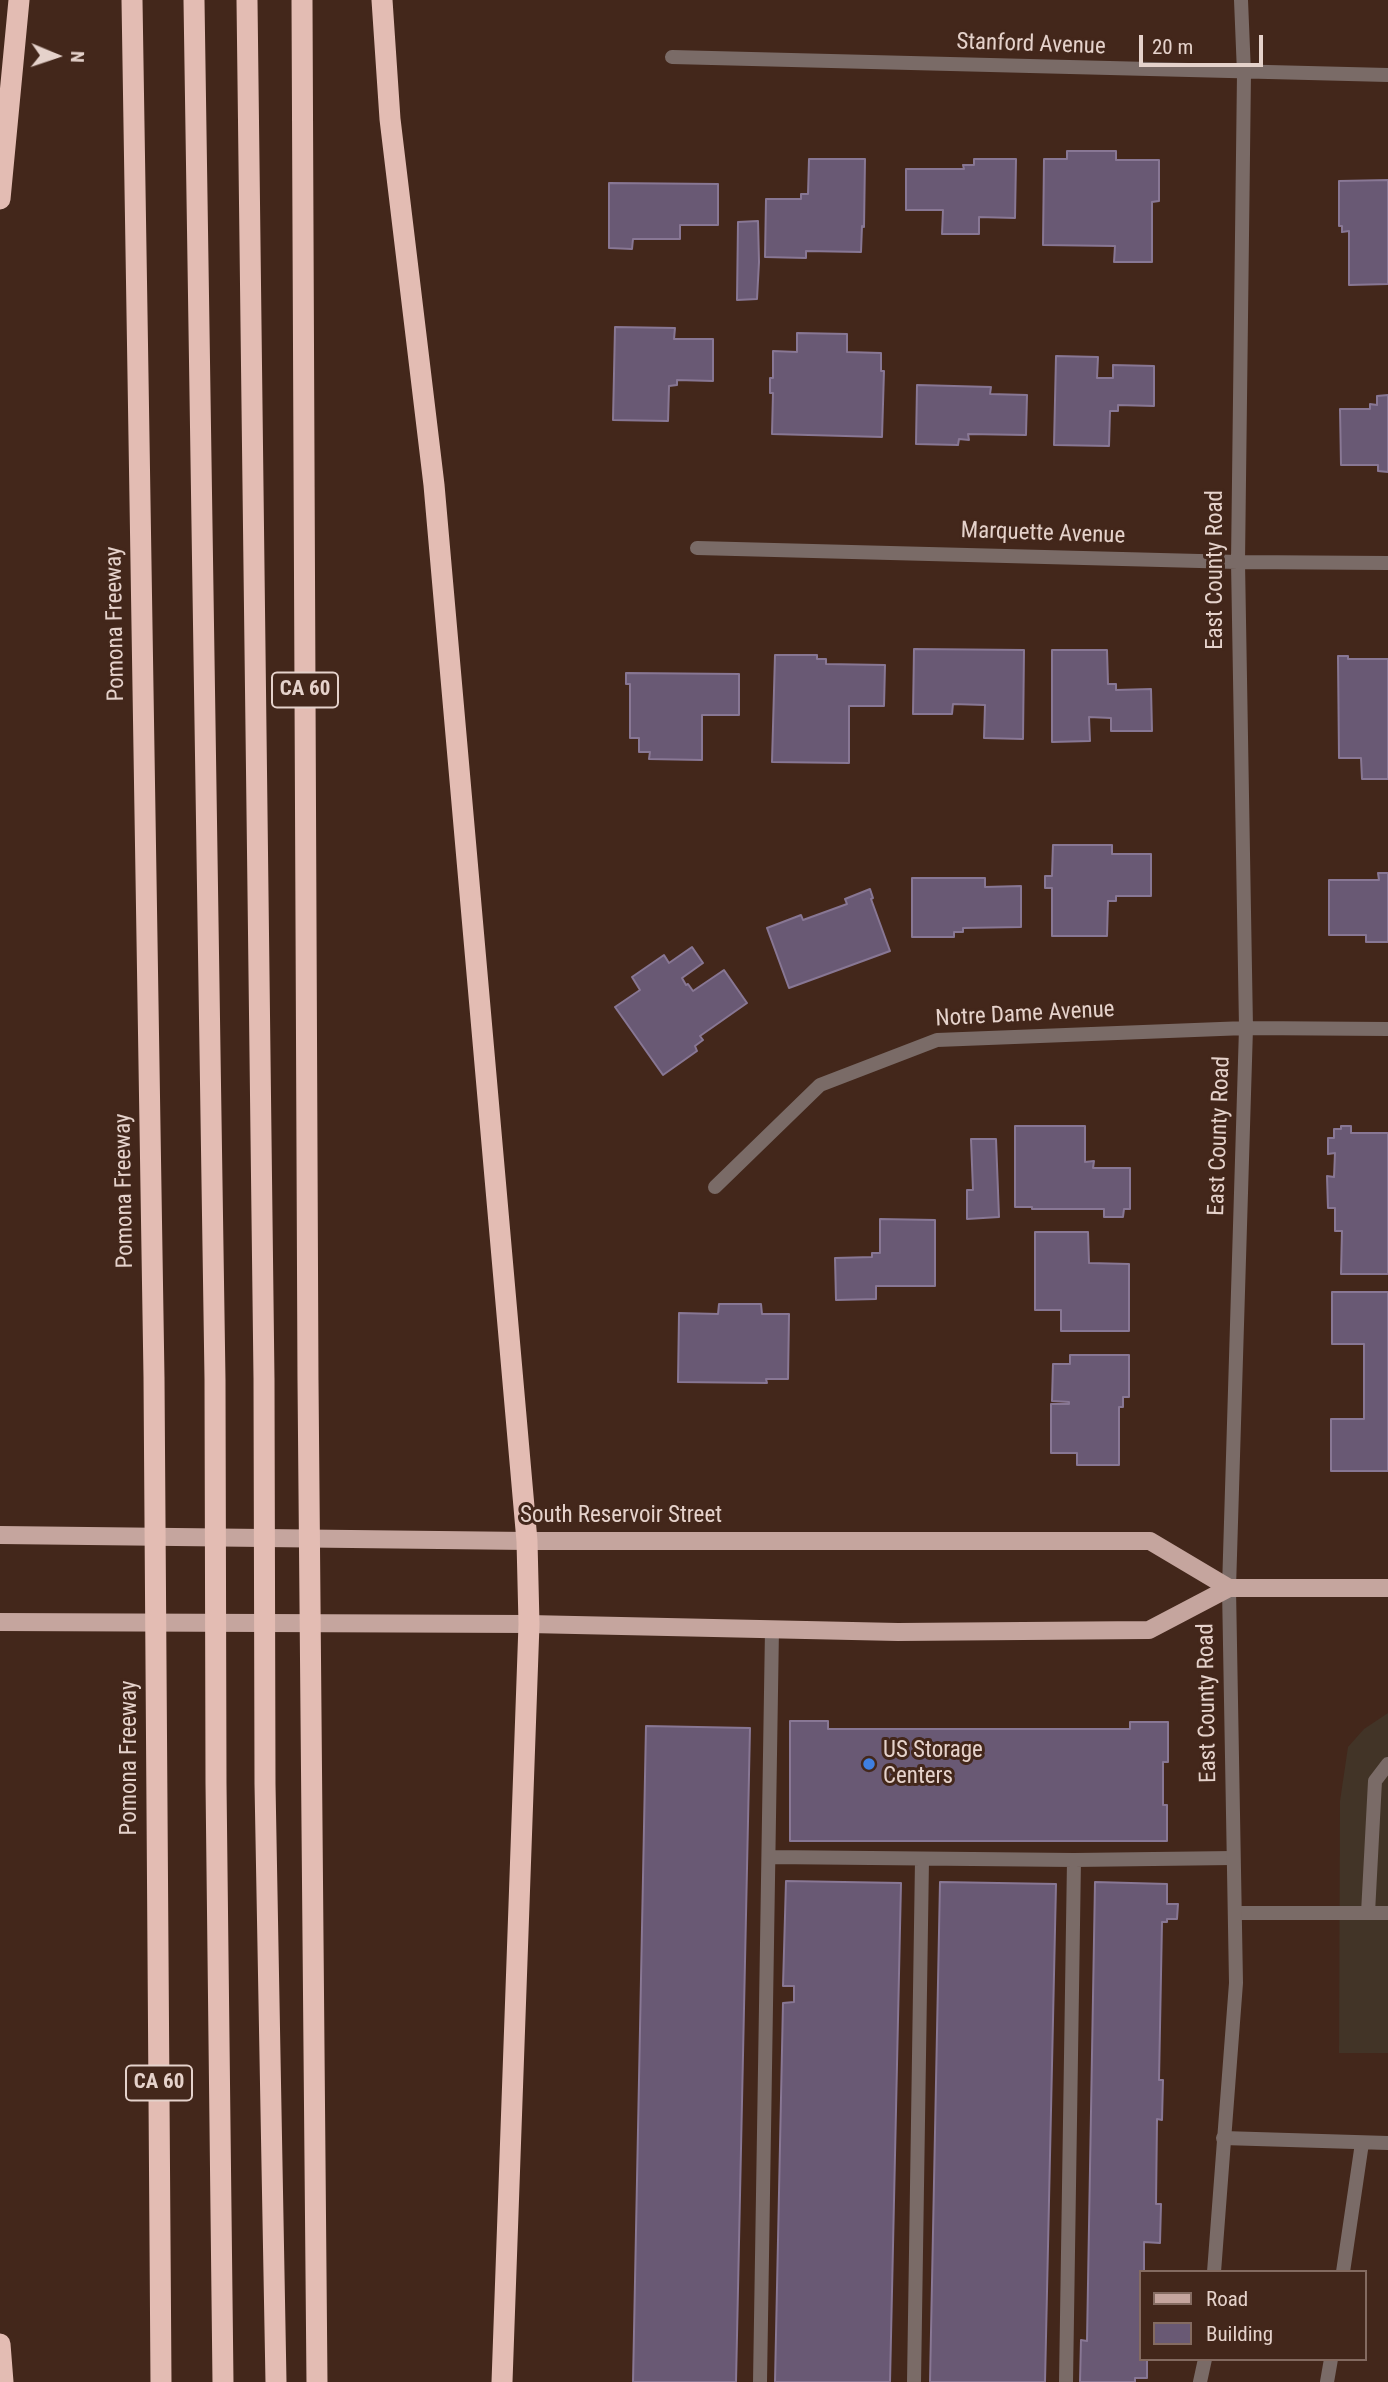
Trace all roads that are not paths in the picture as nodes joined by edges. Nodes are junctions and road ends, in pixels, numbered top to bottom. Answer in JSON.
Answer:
{"nodes":[{"id":1,"x":19,"y":0,"type":"edge"},
{"id":2,"x":132,"y":0,"type":"edge"},
{"id":3,"x":194,"y":0,"type":"edge"},
{"id":4,"x":247,"y":0,"type":"edge"},
{"id":5,"x":302,"y":0,"type":"edge"},
{"id":6,"x":382,"y":0,"type":"edge"},
{"id":7,"x":1241,"y":0,"type":"edge"},
{"id":8,"x":672,"y":57,"type":"dead end"},
{"id":9,"x":1244,"y":73,"type":"junction"},
{"id":10,"x":1388,"y":75,"type":"edge"},
{"id":11,"x":0,"y":200,"type":"edge"},
{"id":12,"x":697,"y":548,"type":"dead end"},
{"id":13,"x":1238,"y":562,"type":"junction"},
{"id":14,"x":1388,"y":563,"type":"edge"},
{"id":15,"x":1246,"y":1027,"type":"junction"},
{"id":16,"x":1388,"y":1029,"type":"edge"},
{"id":17,"x":715,"y":1188,"type":"dead end"},
{"id":18,"x":0,"y":1535,"type":"edge"},
{"id":19,"x":527,"y":1541,"type":"junction"},
{"id":20,"x":1229,"y":1588,"type":"junction"},
{"id":21,"x":1388,"y":1588,"type":"edge"},
{"id":22,"x":0,"y":1622,"type":"edge"},
{"id":23,"x":530,"y":1624,"type":"junction"},
{"id":24,"x":772,"y":1629,"type":"junction"},
{"id":25,"x":1388,"y":1764,"type":"edge"},
{"id":26,"x":769,"y":1857,"type":"junction"},
{"id":27,"x":1233,"y":1858,"type":"junction"},
{"id":28,"x":922,"y":1860,"type":"junction"},
{"id":29,"x":1074,"y":1860,"type":"junction"},
{"id":30,"x":1234,"y":1913,"type":"junction"},
{"id":31,"x":1368,"y":1913,"type":"junction"},
{"id":32,"x":1388,"y":1913,"type":"edge"},
{"id":33,"x":1223,"y":2138,"type":"junction"},
{"id":34,"x":1362,"y":2143,"type":"junction"},
{"id":35,"x":1388,"y":2143,"type":"edge"},
{"id":36,"x":1214,"y":2270,"type":"edge"},
{"id":37,"x":1343,"y":2270,"type":"edge"},
{"id":38,"x":0,"y":2344,"type":"edge"},
{"id":39,"x":1205,"y":2361,"type":"edge"},
{"id":40,"x":1331,"y":2361,"type":"edge"},
{"id":41,"x":4,"y":2382,"type":"edge"},
{"id":42,"x":161,"y":2382,"type":"edge"},
{"id":43,"x":223,"y":2382,"type":"edge"},
{"id":44,"x":276,"y":2382,"type":"edge"},
{"id":45,"x":317,"y":2382,"type":"edge"},
{"id":46,"x":502,"y":2382,"type":"edge"},
{"id":47,"x":760,"y":2382,"type":"edge"},
{"id":48,"x":914,"y":2382,"type":"edge"},
{"id":49,"x":1066,"y":2382,"type":"edge"},
{"id":50,"x":1200,"y":2382,"type":"edge"},
{"id":51,"x":1328,"y":2382,"type":"edge"}],
"edges":[{"from":1,"to":11,"type":"highway"},
{"from":2,"to":42,"type":"highway","name":"Pomona Freeway","number":"CA 60"},
{"from":3,"to":43,"type":"highway"},
{"from":4,"to":44,"type":"highway"},
{"from":5,"to":45,"type":"highway","number":"CA 60"},
{"from":6,"to":19,"type":"highway"},
{"from":7,"to":9,"type":"street","name":"East County Road"},
{"from":8,"to":9,"type":"street","name":"Stanford Avenue"},
{"from":9,"to":10,"type":"street","name":"Stanford Avenue"},
{"from":9,"to":13,"type":"street","name":"East County Road"},
{"from":12,"to":13,"type":"street","name":"Marquette Avenue"},
{"from":13,"to":14,"type":"street","name":"Marquette Avenue"},
{"from":13,"to":15,"type":"street","name":"East County Road"},
{"from":15,"to":16,"type":"street","name":"Notre Dame Avenue"},
{"from":15,"to":17,"type":"street","name":"Notre Dame Avenue"},
{"from":15,"to":20,"type":"street","name":"East County Road"},
{"from":18,"to":19,"type":"main road","name":"South Reservoir Street"},
{"from":19,"to":20,"type":"main road","name":"South Reservoir Street"},
{"from":19,"to":23,"type":"highway"},
{"from":20,"to":21,"type":"main road"},
{"from":20,"to":24,"type":"main road"},
{"from":20,"to":27,"type":"street","name":"East County Road"},
{"from":22,"to":23,"type":"main road"},
{"from":23,"to":24,"type":"main road"},
{"from":23,"to":46,"type":"highway"},
{"from":24,"to":26,"type":"street"},
{"from":25,"to":31,"type":"street"},
{"from":26,"to":28,"type":"street"},
{"from":26,"to":47,"type":"street"},
{"from":27,"to":29,"type":"street"},
{"from":27,"to":30,"type":"street","name":"East County Road"},
{"from":28,"to":29,"type":"street"},
{"from":28,"to":48,"type":"street"},
{"from":29,"to":49,"type":"street"},
{"from":30,"to":31,"type":"street"},
{"from":30,"to":33,"type":"street","name":"East County Road"},
{"from":31,"to":32,"type":"street"},
{"from":33,"to":34,"type":"street"},
{"from":33,"to":36,"type":"street","name":"East County Road"},
{"from":34,"to":35,"type":"street"},
{"from":34,"to":37,"type":"street"},
{"from":38,"to":41,"type":"highway"},
{"from":39,"to":50,"type":"street"},
{"from":40,"to":51,"type":"street"}]}
